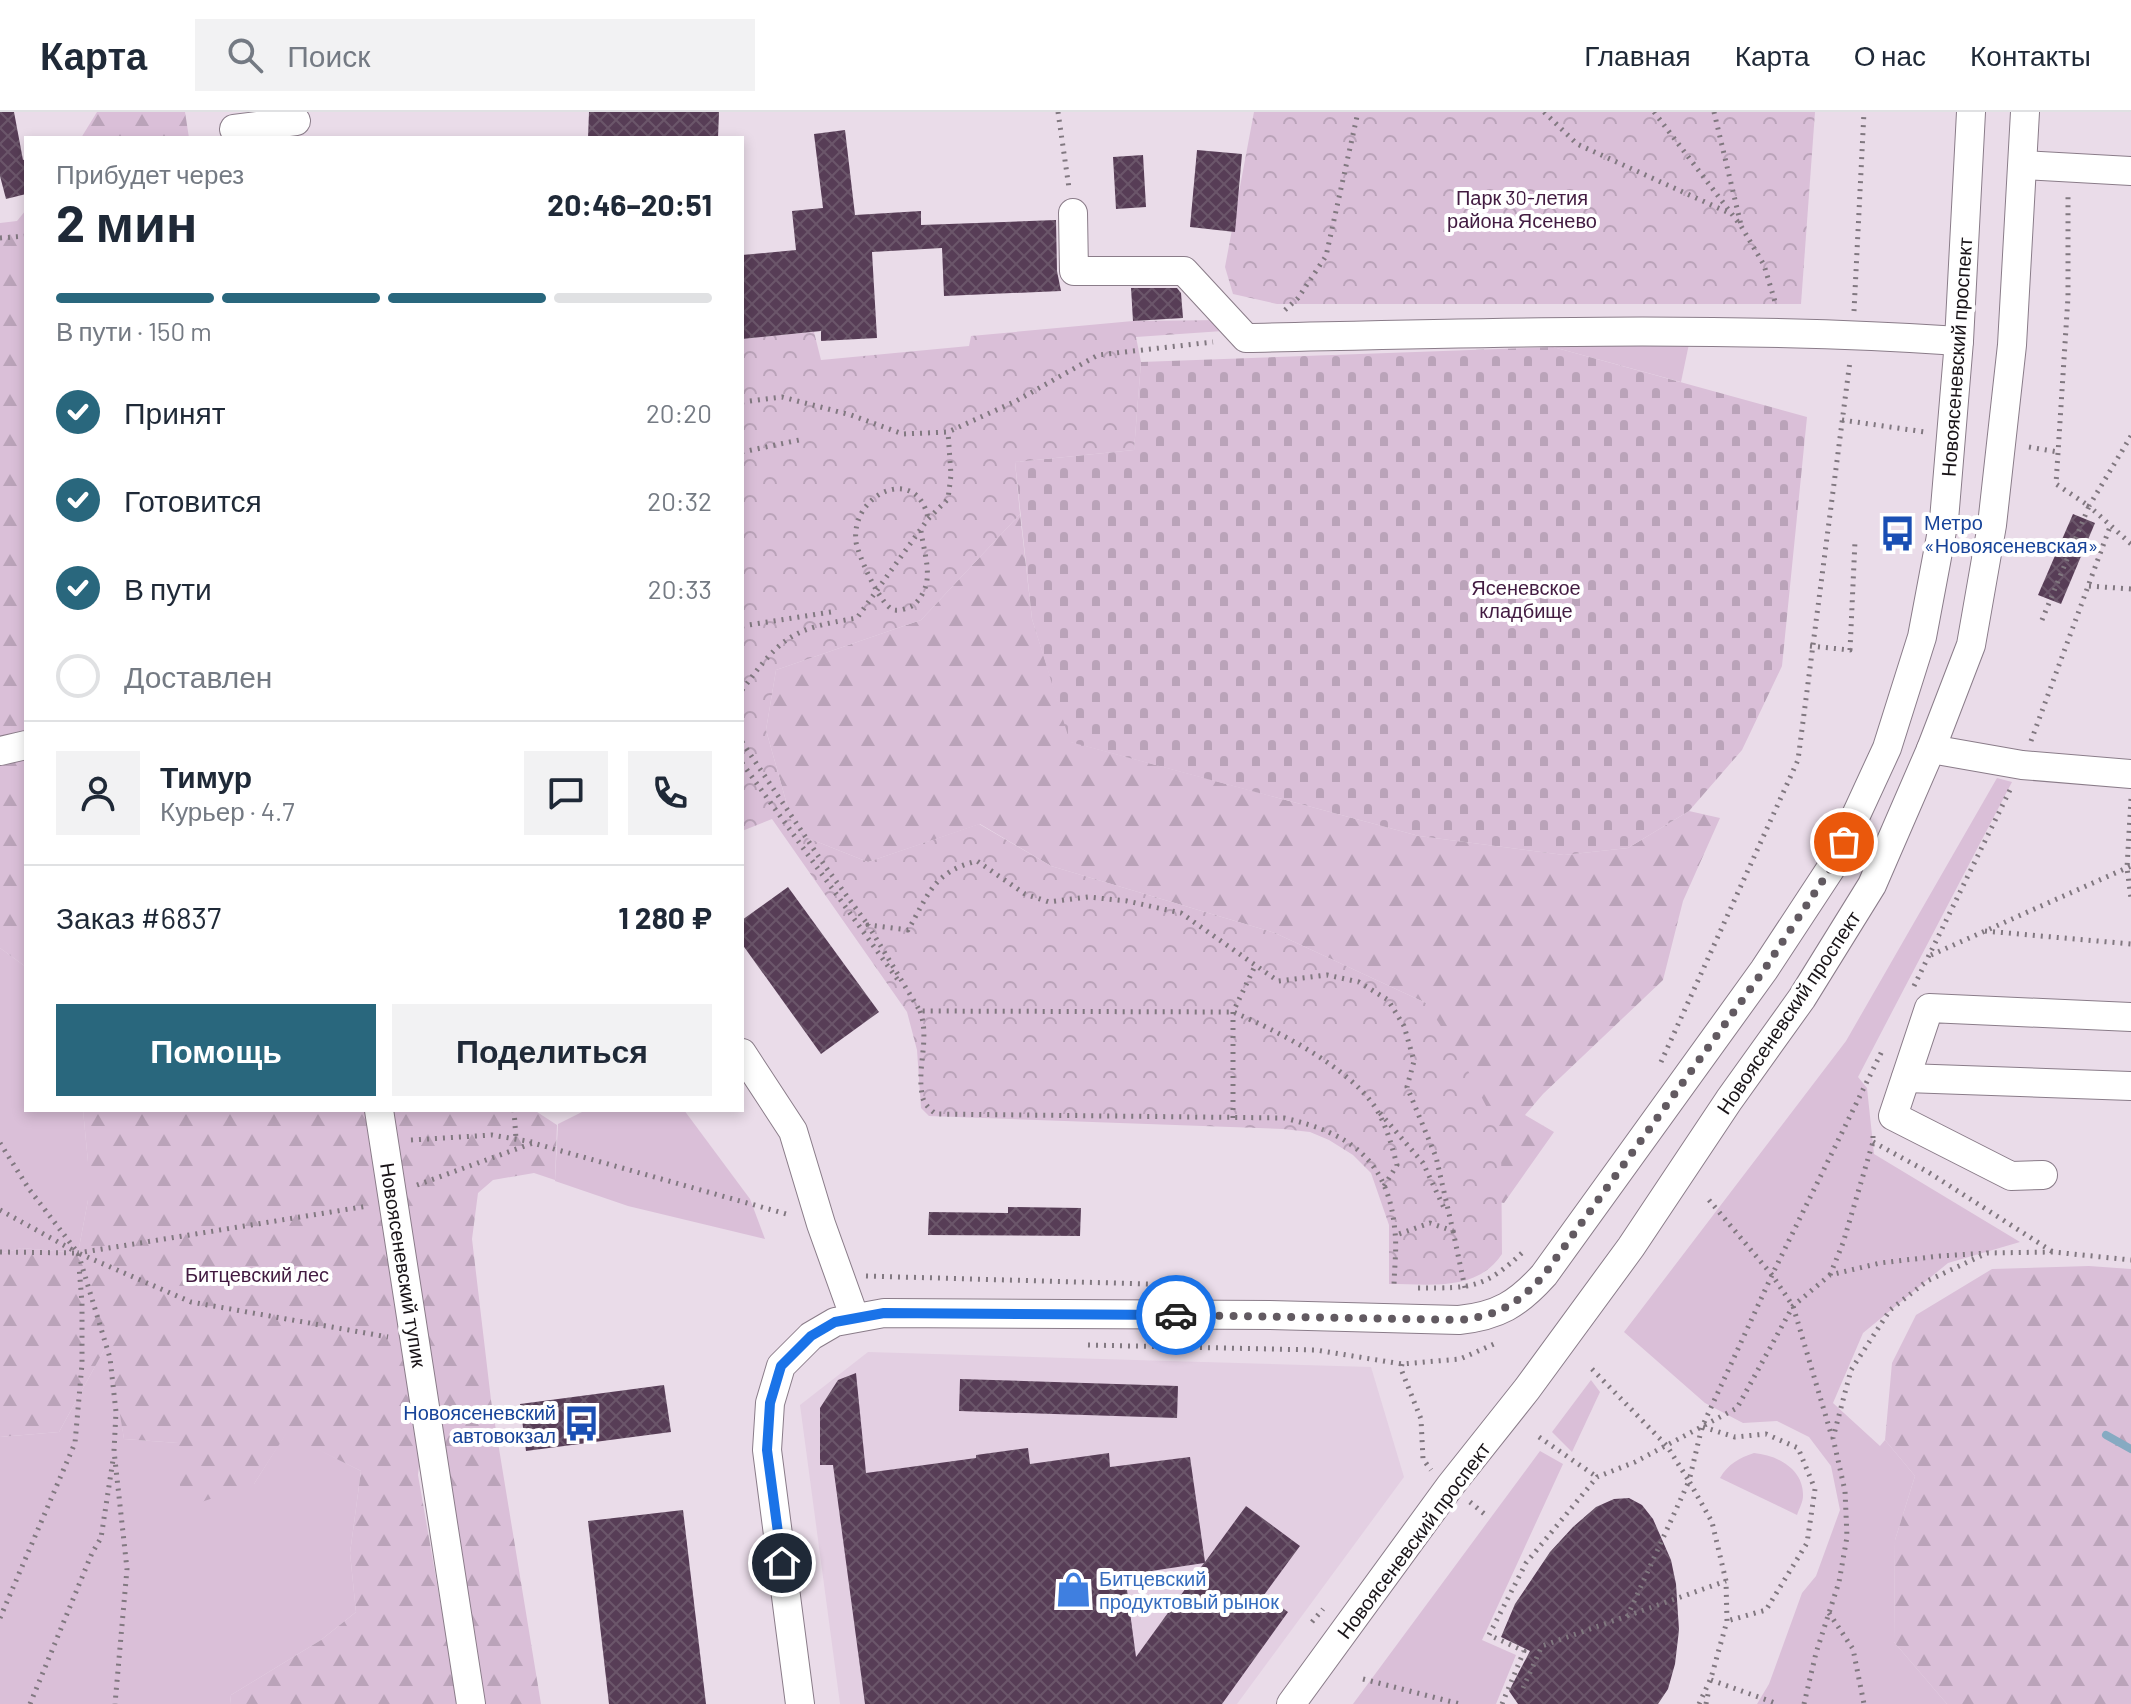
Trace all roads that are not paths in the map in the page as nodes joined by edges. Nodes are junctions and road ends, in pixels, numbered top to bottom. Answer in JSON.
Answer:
{"nodes":[{"id":1,"x":1971,"y":112,"type":"edge"},
{"id":2,"x":2025,"y":112,"type":"edge"},
{"id":3,"x":296,"y":121,"type":"dead end"},
{"id":4,"x":234,"y":126,"type":"edge"},
{"id":5,"x":2023,"y":165,"type":"junction"},
{"id":6,"x":2131,"y":171,"type":"edge"},
{"id":7,"x":1073,"y":213,"type":"road end"},
{"id":8,"x":1959,"y":341,"type":"junction"},
{"id":9,"x":24,"y":745,"type":"edge"},
{"id":10,"x":1931,"y":749,"type":"junction"},
{"id":11,"x":0,"y":751,"type":"edge"},
{"id":12,"x":2131,"y":774,"type":"edge"},
{"id":13,"x":2131,"y":1017,"type":"edge"},
{"id":14,"x":744,"y":1056,"type":"edge"},
{"id":15,"x":1906,"y":1078,"type":"junction"},
{"id":16,"x":2131,"y":1086,"type":"edge"},
{"id":17,"x":379,"y":1112,"type":"edge"},
{"id":18,"x":2043,"y":1175,"type":"dead end"},
{"id":19,"x":854,"y":1316,"type":"junction"},
{"id":20,"x":471,"y":1704,"type":"edge"},
{"id":21,"x":800,"y":1704,"type":"edge"},
{"id":22,"x":1291,"y":1704,"type":"edge"}],
"edges":[{"from":1,"to":8,"type":"street","name":"Новоясеневский проспект"},
{"from":2,"to":5,"type":"street","name":"Новоясеневский проспект"},
{"from":3,"to":4,"type":"street"},
{"from":5,"to":6,"type":"street"},
{"from":5,"to":10,"type":"street","name":"Новоясеневский проспект"},
{"from":7,"to":8,"type":"street"},
{"from":8,"to":19,"type":"street","name":"Новоясеневский проспект"},
{"from":9,"to":11,"type":"street"},
{"from":10,"to":12,"type":"street"},
{"from":10,"to":22,"type":"street","name":"Новоясеневский проспект"},
{"from":13,"to":15,"type":"street"},
{"from":14,"to":19,"type":"street"},
{"from":15,"to":16,"type":"street"},
{"from":15,"to":18,"type":"street"},
{"from":17,"to":20,"type":"street","name":"Новоясеневский тупик"},
{"from":19,"to":21,"type":"street","name":"Новоясеневский проспект"}]}
